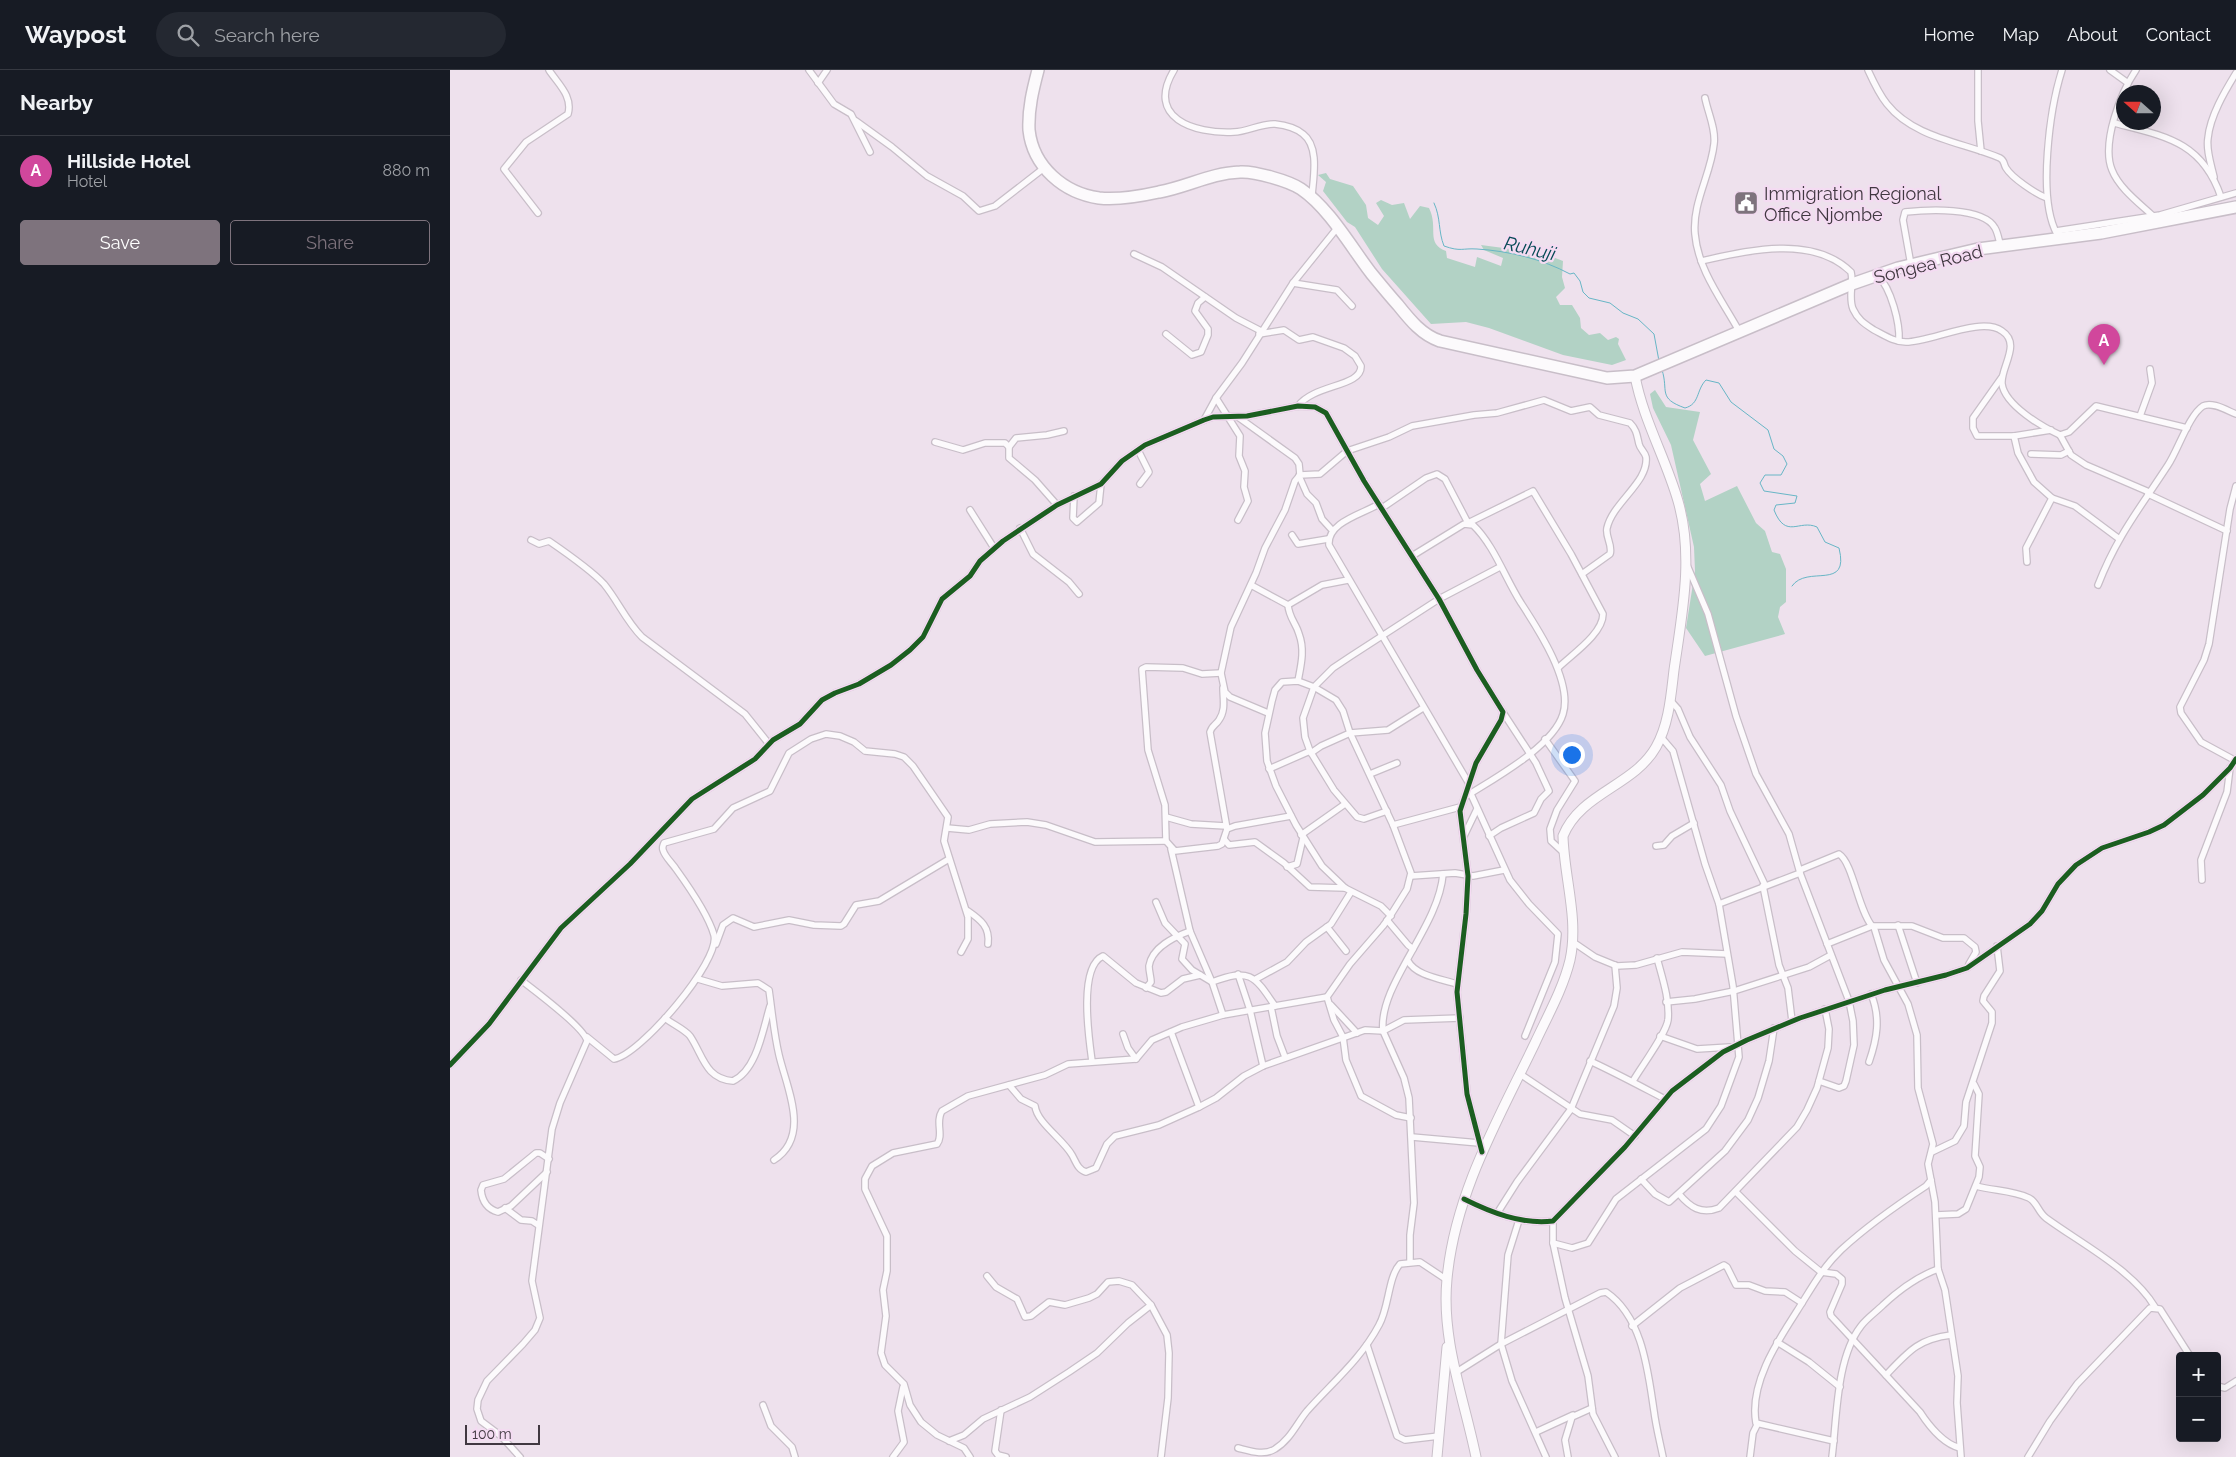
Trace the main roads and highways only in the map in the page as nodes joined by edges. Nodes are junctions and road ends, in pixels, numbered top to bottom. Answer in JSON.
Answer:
{"nodes":[{"id":1,"x":1038,"y":70,"type":"edge"},
{"id":2,"x":2236,"y":207,"type":"edge"},
{"id":3,"x":1635,"y":376,"type":"junction"},
{"id":4,"x":1448,"y":1337,"type":"junction"},
{"id":5,"x":1437,"y":1457,"type":"edge"},
{"id":6,"x":1476,"y":1457,"type":"edge"}],
"edges":[{"from":1,"to":3,"type":"highway","name":"Songea Road"},
{"from":2,"to":3,"type":"highway","name":"Songea Road"},
{"from":3,"to":4,"type":"main road"},
{"from":4,"to":5,"type":"main road"},
{"from":4,"to":6,"type":"main road"}]}
